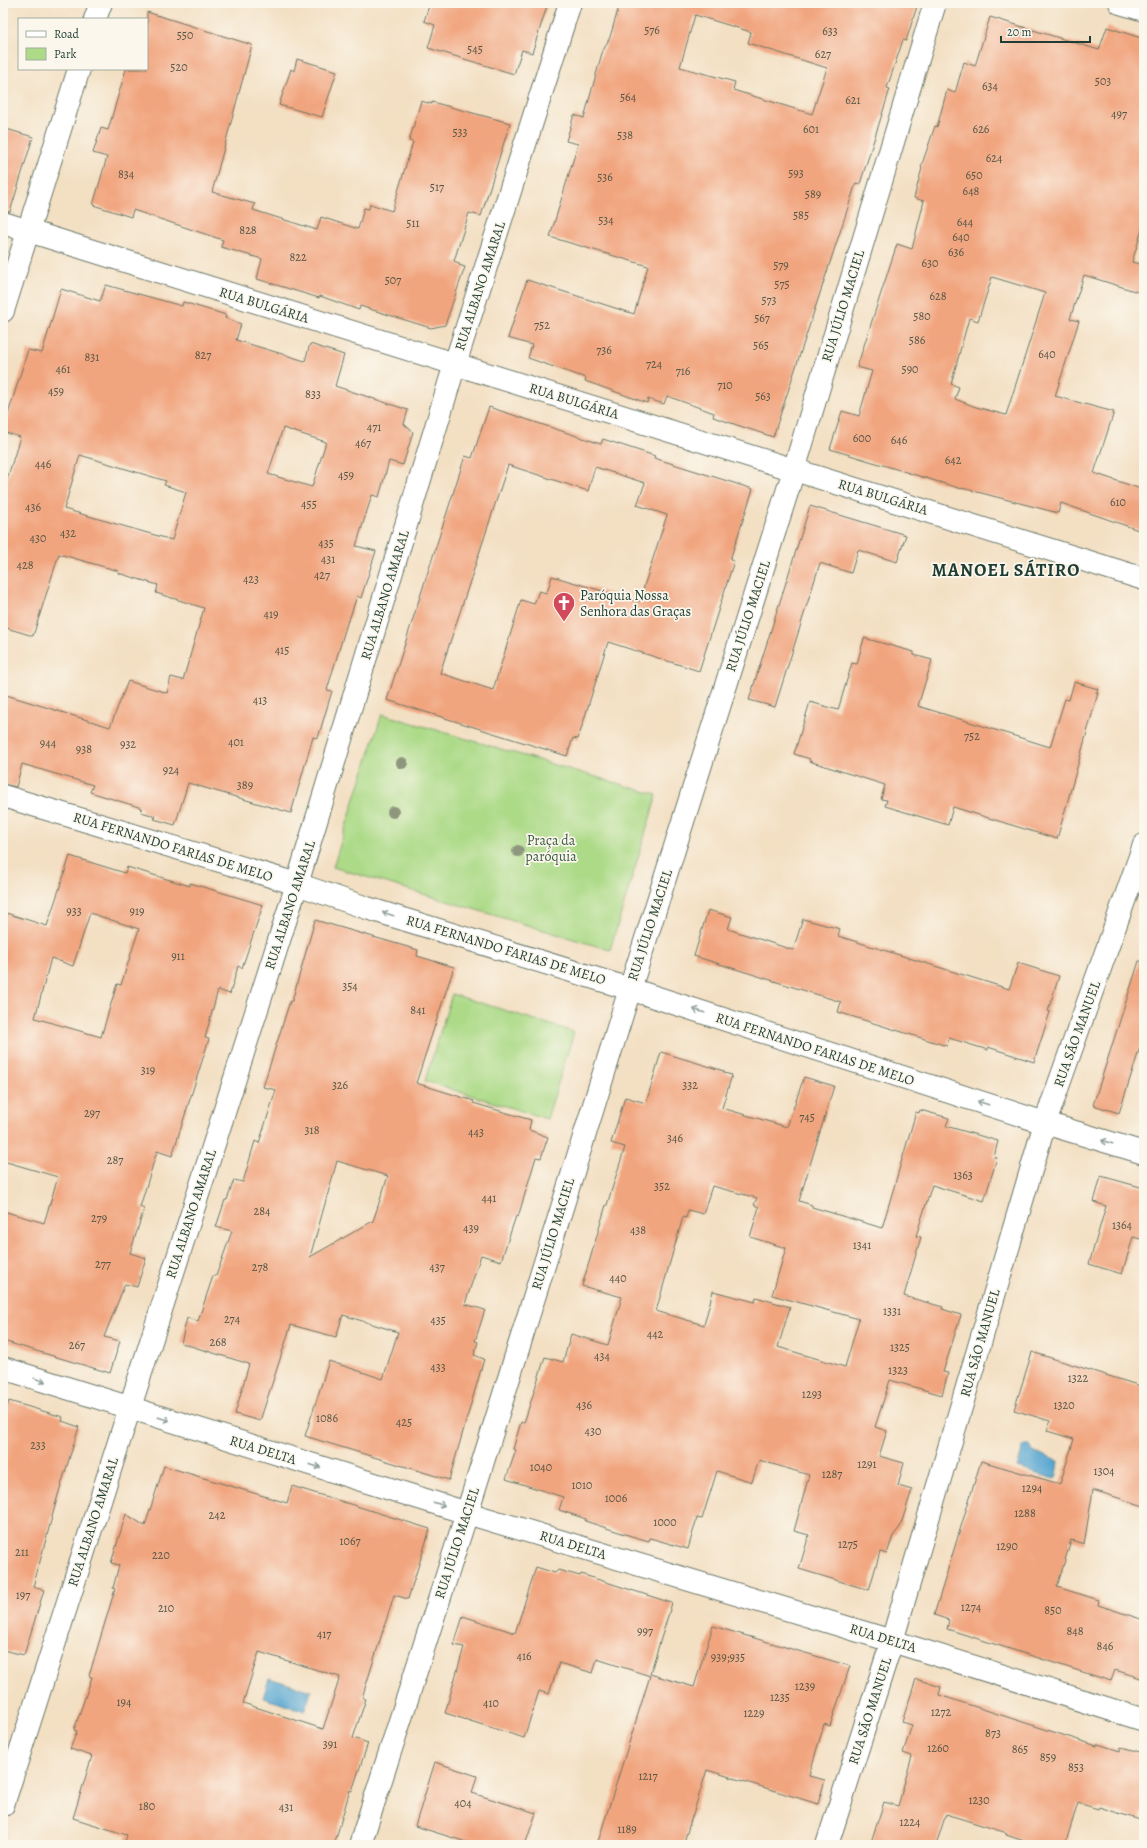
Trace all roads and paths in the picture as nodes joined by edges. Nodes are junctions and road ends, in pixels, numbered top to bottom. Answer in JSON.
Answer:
{"nodes":[{"id":1,"x":101,"y":3,"type":"edge"},
{"id":2,"x":570,"y":3,"type":"edge"},
{"id":3,"x":935,"y":3,"type":"edge"},
{"id":4,"x":1120,"y":3,"type":"edge"},
{"id":5,"x":1144,"y":10,"type":"edge"},
{"id":6,"x":95,"y":18,"type":"edge"},
{"id":7,"x":80,"y":70,"type":"edge"},
{"id":8,"x":3,"y":223,"type":"edge"},
{"id":9,"x":28,"y":231,"type":"junction"},
{"id":10,"x":3,"y":311,"type":"edge"},
{"id":11,"x":456,"y":364,"type":"junction"},
{"id":12,"x":794,"y":470,"type":"junction"},
{"id":13,"x":1144,"y":578,"type":"edge"},
{"id":14,"x":3,"y":796,"type":"edge"},
{"id":15,"x":1144,"y":845,"type":"edge"},
{"id":16,"x":297,"y":884,"type":"junction"},
{"id":17,"x":630,"y":988,"type":"junction"},
{"id":18,"x":1045,"y":1123,"type":"junction"},
{"id":19,"x":1144,"y":1154,"type":"edge"},
{"id":20,"x":3,"y":1368,"type":"edge"},
{"id":21,"x":129,"y":1408,"type":"junction"},
{"id":22,"x":467,"y":1513,"type":"junction"},
{"id":23,"x":892,"y":1641,"type":"junction"},
{"id":24,"x":1144,"y":1720,"type":"edge"},
{"id":25,"x":3,"y":1805,"type":"edge"},
{"id":26,"x":360,"y":1845,"type":"edge"},
{"id":27,"x":827,"y":1845,"type":"edge"}],
"edges":[{"from":1,"to":6,"type":"street"},
{"from":2,"to":11,"type":"street","name":"RUA ALBANO AMARAL"},
{"from":3,"to":12,"type":"street","name":"RUA JÚLIO MACIEL"},
{"from":4,"to":5,"type":"street"},
{"from":7,"to":9,"type":"street"},
{"from":8,"to":9,"type":"street","name":"RUA BULGÁRIA"},
{"from":9,"to":10,"type":"street"},
{"from":9,"to":11,"type":"street","name":"RUA BULGÁRIA"},
{"from":11,"to":12,"type":"street","name":"RUA BULGÁRIA"},
{"from":11,"to":16,"type":"street","name":"RUA ALBANO AMARAL"},
{"from":12,"to":13,"type":"street","name":"RUA BULGÁRIA"},
{"from":12,"to":17,"type":"street","name":"RUA JÚLIO MACIEL"},
{"from":14,"to":16,"type":"street","name":"RUA FERNANDO FARIAS DE MELO"},
{"from":15,"to":18,"type":"street","name":"RUA SÃO MANUEL"},
{"from":17,"to":16,"type":"street","name":"RUA FERNANDO FARIAS DE MELO","one_way":true},
{"from":16,"to":21,"type":"street","name":"RUA ALBANO AMARAL"},
{"from":18,"to":17,"type":"street","name":"RUA FERNANDO FARIAS DE MELO","one_way":true},
{"from":17,"to":22,"type":"street","name":"RUA JÚLIO MACIEL"},
{"from":19,"to":18,"type":"street","name":"RUA FERNANDO FARIAS DE MELO","one_way":true},
{"from":18,"to":23,"type":"street","name":"RUA SÃO MANUEL"},
{"from":20,"to":21,"type":"street","name":"RUA DELTA","one_way":true},
{"from":21,"to":22,"type":"street","name":"RUA DELTA","one_way":true},
{"from":21,"to":25,"type":"street","name":"RUA ALBANO AMARAL"},
{"from":22,"to":23,"type":"street","name":"RUA DELTA"},
{"from":22,"to":26,"type":"street","name":"RUA JÚLIO MACIEL"},
{"from":23,"to":24,"type":"street","name":"RUA DELTA"},
{"from":23,"to":27,"type":"street","name":"RUA SÃO MANUEL"}]}
